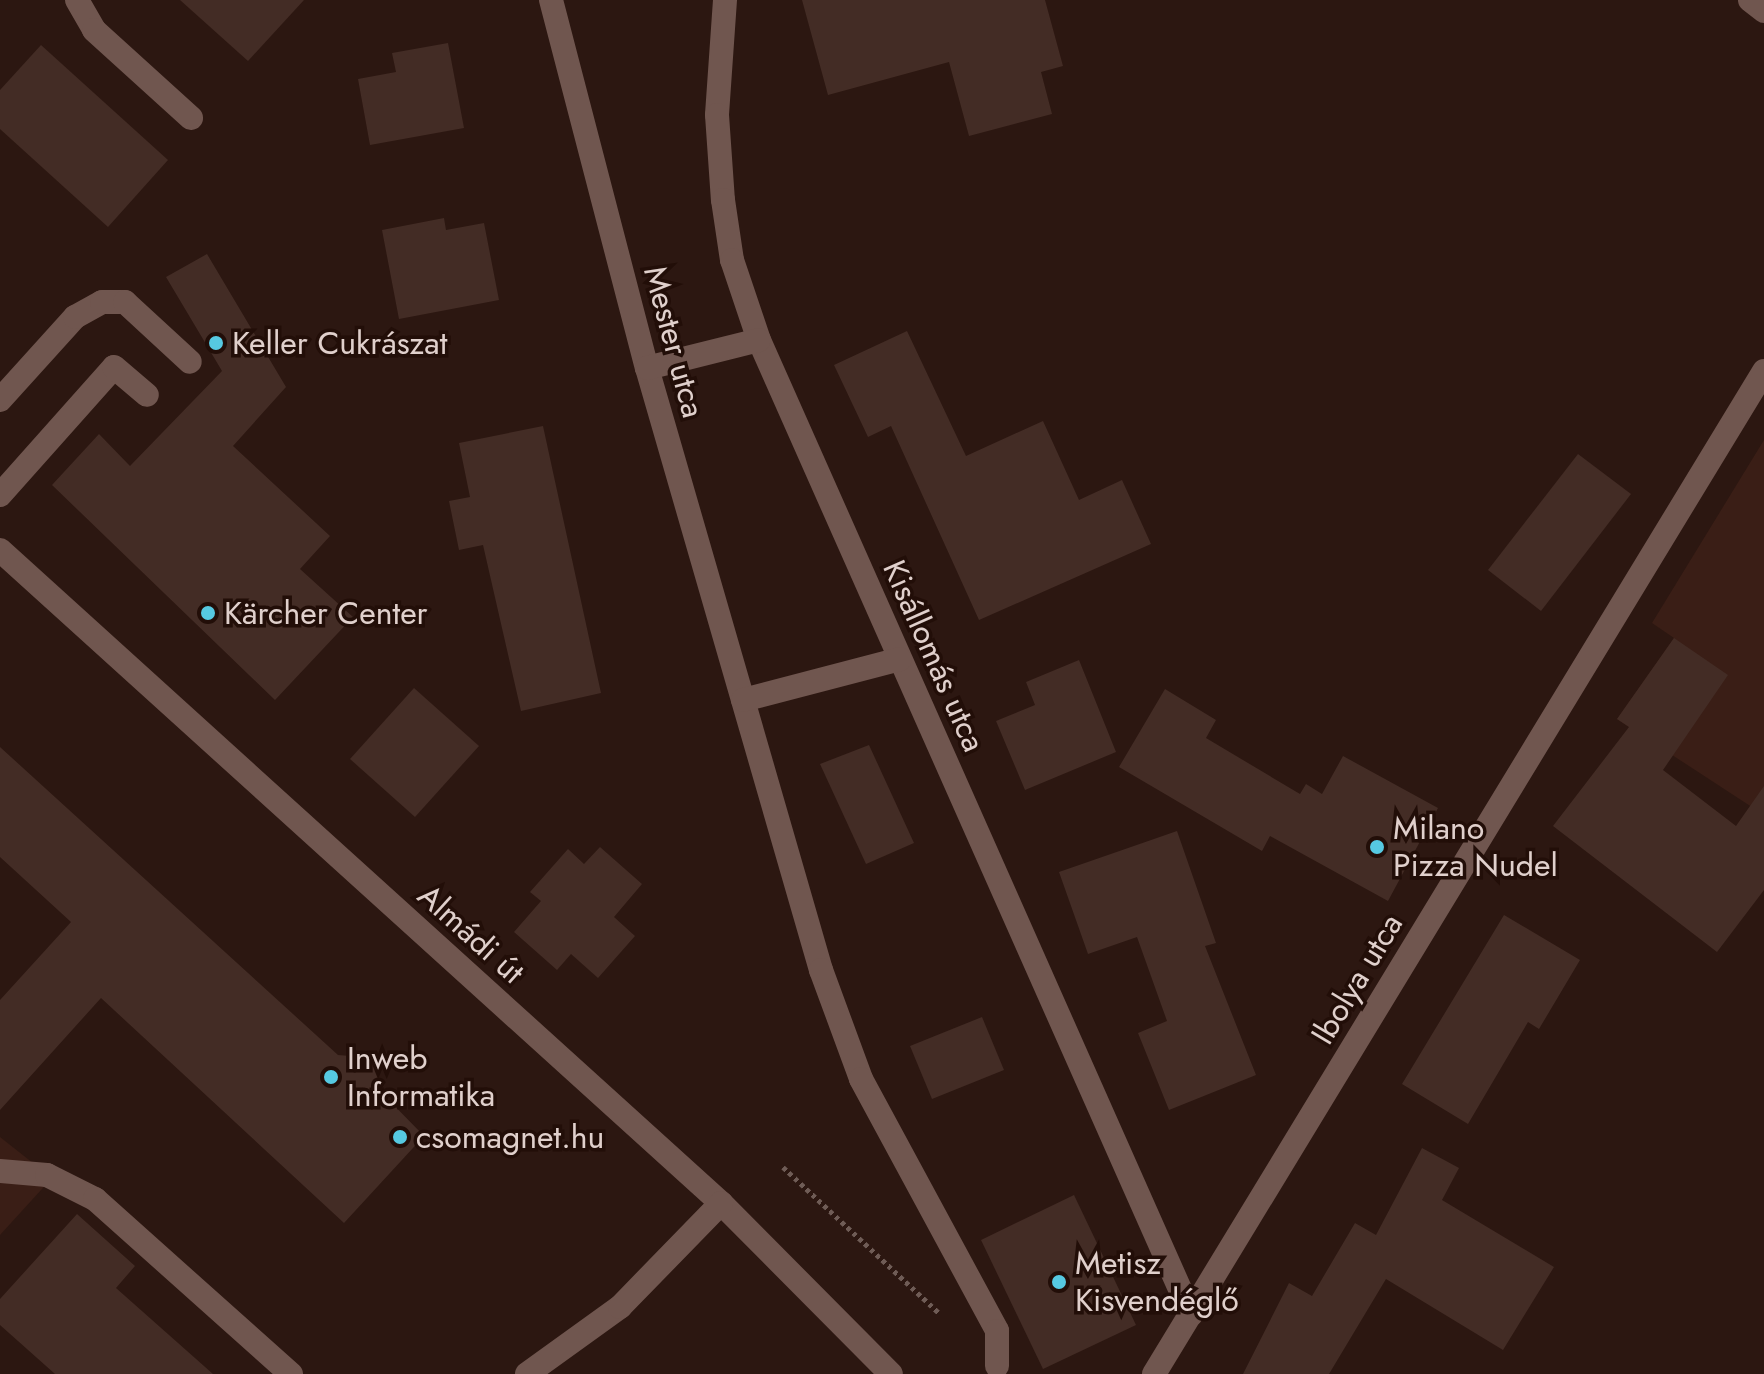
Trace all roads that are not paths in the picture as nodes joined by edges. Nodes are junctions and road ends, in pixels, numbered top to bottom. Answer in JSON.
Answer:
{"nodes":[{"id":1,"x":77,"y":0,"type":"edge"},
{"id":2,"x":551,"y":0,"type":"edge"},
{"id":3,"x":725,"y":0,"type":"edge"},
{"id":4,"x":1750,"y":0,"type":"edge"},
{"id":5,"x":1764,"y":11,"type":"edge"},
{"id":6,"x":191,"y":118,"type":"dead end"},
{"id":7,"x":759,"y":340,"type":"junction"},
{"id":8,"x":190,"y":362,"type":"dead end"},
{"id":9,"x":647,"y":368,"type":"junction"},
{"id":10,"x":1764,"y":371,"type":"edge"},
{"id":11,"x":147,"y":395,"type":"dead end"},
{"id":12,"x":0,"y":400,"type":"edge"},
{"id":13,"x":0,"y":495,"type":"edge"},
{"id":14,"x":0,"y":550,"type":"edge"},
{"id":15,"x":900,"y":659,"type":"junction"},
{"id":16,"x":743,"y":700,"type":"junction"},
{"id":17,"x":0,"y":1171,"type":"edge"},
{"id":18,"x":721,"y":1203,"type":"junction"},
{"id":19,"x":1191,"y":1314,"type":"junction"},
{"id":20,"x":997,"y":1366,"type":"road end"},
{"id":21,"x":291,"y":1374,"type":"edge"},
{"id":22,"x":527,"y":1374,"type":"edge"},
{"id":23,"x":891,"y":1374,"type":"edge"},
{"id":24,"x":1154,"y":1374,"type":"edge"}],
"edges":[{"from":1,"to":6,"type":"street"},
{"from":2,"to":9,"type":"street","name":"Mester utca"},
{"from":3,"to":7,"type":"street","name":"Kisállomás utca"},
{"from":4,"to":5,"type":"street"},
{"from":7,"to":9,"type":"street"},
{"from":7,"to":15,"type":"street","name":"Kisállomás utca"},
{"from":8,"to":12,"type":"street"},
{"from":9,"to":16,"type":"street","name":"Mester utca"},
{"from":10,"to":19,"type":"street","name":"Ibolya utca"},
{"from":11,"to":13,"type":"street"},
{"from":14,"to":18,"type":"street","name":"Almádi út"},
{"from":15,"to":16,"type":"street"},
{"from":15,"to":19,"type":"street","name":"Kisállomás utca"},
{"from":16,"to":20,"type":"street","name":"Mester utca"},
{"from":17,"to":21,"type":"street"},
{"from":18,"to":22,"type":"street"},
{"from":18,"to":23,"type":"street","name":"Almádi út"},
{"from":19,"to":24,"type":"street","name":"Ibolya utca"}]}
